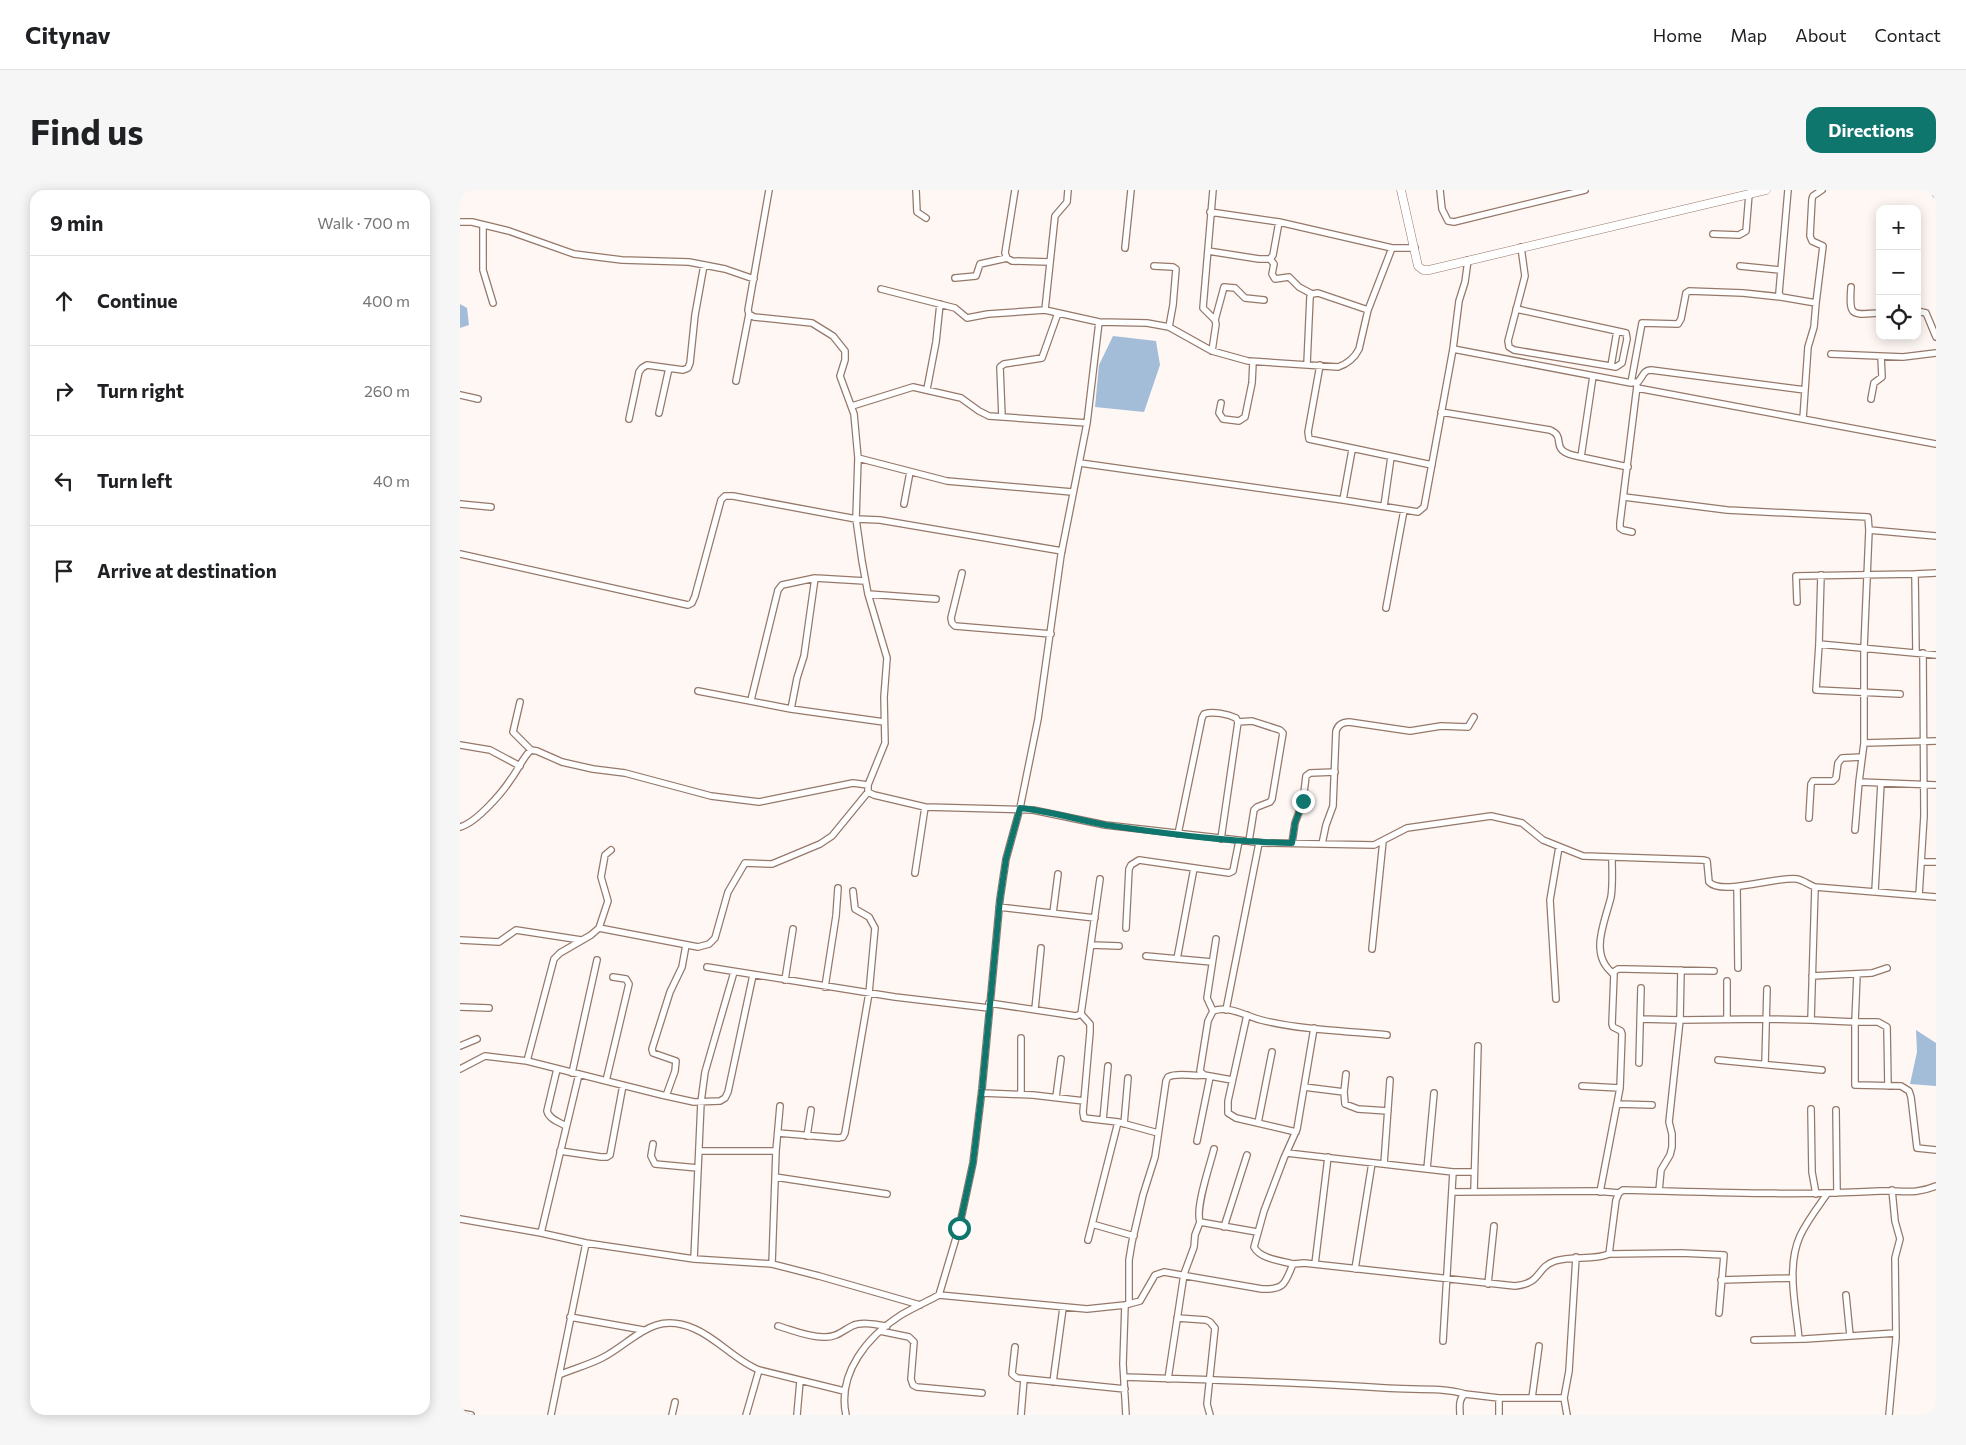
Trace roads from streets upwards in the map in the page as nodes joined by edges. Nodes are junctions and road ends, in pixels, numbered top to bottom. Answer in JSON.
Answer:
{"nodes":[{"id":1,"x":769,"y":190,"type":"edge"},
{"id":2,"x":916,"y":190,"type":"edge"},
{"id":3,"x":1016,"y":190,"type":"edge"},
{"id":4,"x":1068,"y":190,"type":"edge"},
{"id":5,"x":1131,"y":190,"type":"edge"},
{"id":6,"x":1213,"y":190,"type":"edge"},
{"id":7,"x":1401,"y":190,"type":"edge"},
{"id":8,"x":1440,"y":190,"type":"edge"},
{"id":9,"x":1585,"y":190,"type":"edge"},
{"id":10,"x":1766,"y":190,"type":"edge"},
{"id":11,"x":1788,"y":190,"type":"edge"},
{"id":12,"x":1822,"y":190,"type":"edge"},
{"id":13,"x":1749,"y":194,"type":"junction"},
{"id":14,"x":1210,"y":212,"type":"junction"},
{"id":15,"x":926,"y":218,"type":"dead end"},
{"id":16,"x":460,"y":222,"type":"edge"},
{"id":17,"x":1279,"y":222,"type":"junction"},
{"id":18,"x":483,"y":225,"type":"junction"},
{"id":19,"x":1713,"y":234,"type":"dead end"},
{"id":20,"x":1521,"y":247,"type":"junction"},
{"id":21,"x":1125,"y":248,"type":"dead end"},
{"id":22,"x":1392,"y":248,"type":"junction"},
{"id":23,"x":1414,"y":248,"type":"junction"},
{"id":24,"x":1208,"y":251,"type":"junction"},
{"id":25,"x":1007,"y":258,"type":"junction"},
{"id":26,"x":1270,"y":258,"type":"junction"},
{"id":27,"x":1468,"y":260,"type":"junction"},
{"id":28,"x":1049,"y":262,"type":"junction"},
{"id":29,"x":704,"y":265,"type":"junction"},
{"id":30,"x":1154,"y":266,"type":"dead end"},
{"id":31,"x":1740,"y":266,"type":"dead end"},
{"id":32,"x":1780,"y":270,"type":"junction"},
{"id":33,"x":955,"y":278,"type":"dead end"},
{"id":34,"x":754,"y":279,"type":"junction"},
{"id":35,"x":1851,"y":287,"type":"dead end"},
{"id":36,"x":881,"y":289,"type":"dead end"},
{"id":37,"x":1312,"y":294,"type":"junction"},
{"id":38,"x":1781,"y":298,"type":"junction"},
{"id":39,"x":1264,"y":300,"type":"dead end"},
{"id":40,"x":493,"y":303,"type":"dead end"},
{"id":41,"x":1816,"y":303,"type":"junction"},
{"id":42,"x":940,"y":304,"type":"junction"},
{"id":43,"x":1516,"y":309,"type":"junction"},
{"id":44,"x":1046,"y":310,"type":"junction"},
{"id":45,"x":1368,"y":310,"type":"junction"},
{"id":46,"x":1921,"y":311,"type":"edge"},
{"id":47,"x":1058,"y":313,"type":"junction"},
{"id":48,"x":1876,"y":313,"type":"edge"},
{"id":49,"x":749,"y":314,"type":"junction"},
{"id":50,"x":1215,"y":320,"type":"junction"},
{"id":51,"x":1099,"y":322,"type":"junction"},
{"id":52,"x":1169,"y":327,"type":"junction"},
{"id":53,"x":1618,"y":331,"type":"junction"},
{"id":54,"x":1936,"y":337,"type":"edge"},
{"id":55,"x":1452,"y":349,"type":"junction"},
{"id":56,"x":1212,"y":351,"type":"junction"},
{"id":57,"x":1936,"y":353,"type":"edge"},
{"id":58,"x":1831,"y":354,"type":"dead end"},
{"id":59,"x":1881,"y":357,"type":"junction"},
{"id":60,"x":1253,"y":362,"type":"junction"},
{"id":61,"x":1307,"y":364,"type":"junction"},
{"id":62,"x":1320,"y":365,"type":"junction"},
{"id":63,"x":1611,"y":366,"type":"junction"},
{"id":64,"x":669,"y":368,"type":"junction"},
{"id":65,"x":1593,"y":376,"type":"junction"},
{"id":66,"x":736,"y":381,"type":"dead end"},
{"id":67,"x":1635,"y":384,"type":"junction"},
{"id":68,"x":926,"y":389,"type":"junction"},
{"id":69,"x":1805,"y":390,"type":"junction"},
{"id":70,"x":460,"y":394,"type":"edge"},
{"id":71,"x":478,"y":399,"type":"dead end"},
{"id":72,"x":1871,"y":399,"type":"dead end"},
{"id":73,"x":1221,"y":402,"type":"dead end"},
{"id":74,"x":852,"y":406,"type":"junction"},
{"id":75,"x":1441,"y":412,"type":"junction"},
{"id":76,"x":660,"y":413,"type":"dead end"},
{"id":77,"x":1002,"y":417,"type":"junction"},
{"id":78,"x":629,"y":419,"type":"dead end"},
{"id":79,"x":1803,"y":419,"type":"junction"},
{"id":80,"x":1087,"y":423,"type":"junction"},
{"id":81,"x":1936,"y":444,"type":"edge"},
{"id":82,"x":1352,"y":450,"type":"junction"},
{"id":83,"x":1391,"y":457,"type":"junction"},
{"id":84,"x":858,"y":458,"type":"junction"},
{"id":85,"x":1581,"y":458,"type":"junction"},
{"id":86,"x":1080,"y":463,"type":"junction"},
{"id":87,"x":1432,"y":465,"type":"junction"},
{"id":88,"x":1628,"y":467,"type":"junction"},
{"id":89,"x":910,"y":472,"type":"junction"},
{"id":90,"x":1072,"y":492,"type":"junction"},
{"id":91,"x":1624,"y":497,"type":"junction"},
{"id":92,"x":1344,"y":500,"type":"junction"},
{"id":93,"x":460,"y":504,"type":"edge"},
{"id":94,"x":904,"y":504,"type":"dead end"},
{"id":95,"x":1384,"y":506,"type":"junction"},
{"id":96,"x":491,"y":507,"type":"dead end"},
{"id":97,"x":1404,"y":510,"type":"junction"},
{"id":98,"x":856,"y":520,"type":"junction"},
{"id":99,"x":1870,"y":530,"type":"junction"},
{"id":100,"x":1632,"y":532,"type":"dead end"},
{"id":101,"x":1936,"y":536,"type":"edge"},
{"id":102,"x":1062,"y":551,"type":"junction"},
{"id":103,"x":460,"y":554,"type":"edge"},
{"id":104,"x":962,"y":573,"type":"dead end"},
{"id":105,"x":1936,"y":573,"type":"edge"},
{"id":106,"x":1914,"y":574,"type":"junction"},
{"id":107,"x":1868,"y":575,"type":"junction"},
{"id":108,"x":1821,"y":576,"type":"junction"},
{"id":109,"x":815,"y":578,"type":"junction"},
{"id":110,"x":865,"y":581,"type":"junction"},
{"id":111,"x":868,"y":594,"type":"junction"},
{"id":112,"x":936,"y":599,"type":"dead end"},
{"id":113,"x":1797,"y":602,"type":"dead end"},
{"id":114,"x":1386,"y":608,"type":"dead end"},
{"id":115,"x":1051,"y":634,"type":"junction"},
{"id":116,"x":1819,"y":644,"type":"junction"},
{"id":117,"x":1864,"y":648,"type":"junction"},
{"id":118,"x":1916,"y":652,"type":"junction"},
{"id":119,"x":1923,"y":653,"type":"junction"},
{"id":120,"x":1936,"y":655,"type":"edge"},
{"id":121,"x":698,"y":691,"type":"dead end"},
{"id":122,"x":1864,"y":692,"type":"junction"},
{"id":123,"x":1900,"y":694,"type":"dead end"},
{"id":124,"x":751,"y":700,"type":"junction"},
{"id":125,"x":520,"y":702,"type":"dead end"},
{"id":126,"x":791,"y":709,"type":"junction"},
{"id":127,"x":1474,"y":717,"type":"dead end"},
{"id":128,"x":884,"y":722,"type":"junction"},
{"id":129,"x":1238,"y":722,"type":"junction"},
{"id":130,"x":1924,"y":741,"type":"junction"},
{"id":131,"x":1936,"y":741,"type":"edge"},
{"id":132,"x":1864,"y":743,"type":"junction"},
{"id":133,"x":460,"y":746,"type":"edge"},
{"id":134,"x":531,"y":750,"type":"junction"},
{"id":135,"x":1862,"y":757,"type":"junction"},
{"id":136,"x":520,"y":766,"type":"junction"},
{"id":137,"x":1335,"y":772,"type":"junction"},
{"id":138,"x":1859,"y":782,"type":"junction"},
{"id":139,"x":1881,"y":783,"type":"junction"},
{"id":140,"x":868,"y":784,"type":"junction"},
{"id":141,"x":1923,"y":784,"type":"junction"},
{"id":142,"x":1936,"y":785,"type":"edge"},
{"id":143,"x":868,"y":792,"type":"junction"},
{"id":144,"x":925,"y":807,"type":"junction"},
{"id":145,"x":1020,"y":808,"type":"junction"},
{"id":146,"x":1809,"y":818,"type":"dead end"},
{"id":147,"x":460,"y":827,"type":"edge"},
{"id":148,"x":1855,"y":830,"type":"dead end"},
{"id":149,"x":1178,"y":834,"type":"junction"},
{"id":150,"x":1221,"y":839,"type":"junction"},
{"id":151,"x":1239,"y":840,"type":"junction"},
{"id":152,"x":1383,"y":841,"type":"junction"},
{"id":153,"x":1249,"y":842,"type":"junction"},
{"id":154,"x":1259,"y":842,"type":"junction"},
{"id":155,"x":1292,"y":843,"type":"junction"},
{"id":156,"x":1322,"y":844,"type":"junction"},
{"id":157,"x":1559,"y":846,"type":"junction"},
{"id":158,"x":611,"y":850,"type":"dead end"},
{"id":159,"x":1612,"y":857,"type":"junction"},
{"id":160,"x":1922,"y":862,"type":"junction"},
{"id":161,"x":1936,"y":862,"type":"edge"},
{"id":162,"x":1194,"y":868,"type":"junction"},
{"id":163,"x":915,"y":873,"type":"dead end"},
{"id":164,"x":1058,"y":874,"type":"dead end"},
{"id":165,"x":1100,"y":879,"type":"dead end"},
{"id":166,"x":1737,"y":887,"type":"junction"},
{"id":167,"x":1815,"y":887,"type":"junction"},
{"id":168,"x":838,"y":888,"type":"dead end"},
{"id":169,"x":1875,"y":891,"type":"junction"},
{"id":170,"x":853,"y":892,"type":"dead end"},
{"id":171,"x":1919,"y":895,"type":"junction"},
{"id":172,"x":1936,"y":897,"type":"edge"},
{"id":173,"x":999,"y":907,"type":"junction"},
{"id":174,"x":1053,"y":913,"type":"junction"},
{"id":175,"x":1095,"y":918,"type":"junction"},
{"id":176,"x":599,"y":928,"type":"junction"},
{"id":177,"x":1126,"y":928,"type":"dead end"},
{"id":178,"x":793,"y":929,"type":"dead end"},
{"id":179,"x":1216,"y":939,"type":"dead end"},
{"id":180,"x":460,"y":940,"type":"edge"},
{"id":181,"x":582,"y":940,"type":"junction"},
{"id":182,"x":686,"y":945,"type":"junction"},
{"id":183,"x":1091,"y":945,"type":"junction"},
{"id":184,"x":1119,"y":946,"type":"dead end"},
{"id":185,"x":1040,"y":948,"type":"dead end"},
{"id":186,"x":1372,"y":949,"type":"dead end"},
{"id":187,"x":1146,"y":956,"type":"dead end"},
{"id":188,"x":1178,"y":959,"type":"junction"},
{"id":189,"x":597,"y":960,"type":"dead end"},
{"id":190,"x":1212,"y":962,"type":"junction"},
{"id":191,"x":707,"y":967,"type":"dead end"},
{"id":192,"x":1738,"y":968,"type":"dead end"},
{"id":193,"x":1887,"y":968,"type":"dead end"},
{"id":194,"x":1681,"y":970,"type":"junction"},
{"id":195,"x":1714,"y":971,"type":"dead end"},
{"id":196,"x":734,"y":972,"type":"junction"},
{"id":197,"x":1612,"y":973,"type":"junction"},
{"id":198,"x":1857,"y":974,"type":"junction"},
{"id":199,"x":753,"y":975,"type":"junction"},
{"id":200,"x":1812,"y":976,"type":"junction"},
{"id":201,"x":613,"y":977,"type":"dead end"},
{"id":202,"x":785,"y":980,"type":"junction"},
{"id":203,"x":1727,"y":981,"type":"dead end"},
{"id":204,"x":825,"y":986,"type":"junction"},
{"id":205,"x":1640,"y":988,"type":"dead end"},
{"id":206,"x":1767,"y":988,"type":"dead end"},
{"id":207,"x":869,"y":993,"type":"junction"},
{"id":208,"x":1556,"y":999,"type":"dead end"},
{"id":209,"x":989,"y":1005,"type":"junction"},
{"id":210,"x":460,"y":1007,"type":"edge"},
{"id":211,"x":489,"y":1008,"type":"dead end"},
{"id":212,"x":1034,"y":1009,"type":"junction"},
{"id":213,"x":1226,"y":1010,"type":"junction"},
{"id":214,"x":1213,"y":1011,"type":"junction"},
{"id":215,"x":1081,"y":1014,"type":"junction"},
{"id":216,"x":1246,"y":1015,"type":"junction"},
{"id":217,"x":1640,"y":1019,"type":"junction"},
{"id":218,"x":1727,"y":1019,"type":"junction"},
{"id":219,"x":1766,"y":1019,"type":"junction"},
{"id":220,"x":1680,"y":1020,"type":"junction"},
{"id":221,"x":1811,"y":1020,"type":"junction"},
{"id":222,"x":1856,"y":1022,"type":"junction"},
{"id":223,"x":1314,"y":1028,"type":"junction"},
{"id":224,"x":1387,"y":1035,"type":"dead end"},
{"id":225,"x":1021,"y":1038,"type":"dead end"},
{"id":226,"x":477,"y":1039,"type":"dead end"},
{"id":227,"x":461,"y":1044,"type":"edge"},
{"id":228,"x":1478,"y":1046,"type":"dead end"},
{"id":229,"x":1272,"y":1052,"type":"dead end"},
{"id":230,"x":1061,"y":1058,"type":"dead end"},
{"id":231,"x":1718,"y":1060,"type":"dead end"},
{"id":232,"x":528,"y":1061,"type":"junction"},
{"id":233,"x":1639,"y":1063,"type":"dead end"},
{"id":234,"x":1765,"y":1064,"type":"junction"},
{"id":235,"x":1108,"y":1066,"type":"dead end"},
{"id":236,"x":460,"y":1069,"type":"edge"},
{"id":237,"x":557,"y":1069,"type":"junction"},
{"id":238,"x":1822,"y":1070,"type":"dead end"},
{"id":239,"x":572,"y":1073,"type":"junction"},
{"id":240,"x":579,"y":1074,"type":"junction"},
{"id":241,"x":1346,"y":1074,"type":"dead end"},
{"id":242,"x":1207,"y":1076,"type":"junction"},
{"id":243,"x":1128,"y":1078,"type":"dead end"},
{"id":244,"x":1232,"y":1080,"type":"junction"},
{"id":245,"x":1390,"y":1080,"type":"dead end"},
{"id":246,"x":606,"y":1081,"type":"junction"},
{"id":247,"x":623,"y":1085,"type":"junction"},
{"id":248,"x":1582,"y":1086,"type":"dead end"},
{"id":249,"x":1888,"y":1086,"type":"junction"},
{"id":250,"x":1304,"y":1087,"type":"junction"},
{"id":251,"x":1620,"y":1088,"type":"junction"},
{"id":252,"x":1344,"y":1092,"type":"junction"},
{"id":253,"x":1434,"y":1093,"type":"dead end"},
{"id":254,"x":982,"y":1094,"type":"junction"},
{"id":255,"x":1021,"y":1094,"type":"junction"},
{"id":256,"x":666,"y":1096,"type":"junction"},
{"id":257,"x":1056,"y":1097,"type":"junction"},
{"id":258,"x":1084,"y":1101,"type":"junction"},
{"id":259,"x":701,"y":1102,"type":"junction"},
{"id":260,"x":1617,"y":1104,"type":"junction"},
{"id":261,"x":1652,"y":1105,"type":"dead end"},
{"id":262,"x":780,"y":1106,"type":"dead end"},
{"id":263,"x":1810,"y":1109,"type":"dead end"},
{"id":264,"x":811,"y":1110,"type":"dead end"},
{"id":265,"x":1836,"y":1110,"type":"dead end"},
{"id":266,"x":1388,"y":1111,"type":"junction"},
{"id":267,"x":1103,"y":1120,"type":"junction"},
{"id":268,"x":1121,"y":1123,"type":"junction"},
{"id":269,"x":1258,"y":1123,"type":"junction"},
{"id":270,"x":566,"y":1126,"type":"junction"},
{"id":271,"x":1296,"y":1132,"type":"junction"},
{"id":272,"x":778,"y":1133,"type":"junction"},
{"id":273,"x":1158,"y":1133,"type":"junction"},
{"id":274,"x":807,"y":1136,"type":"junction"},
{"id":275,"x":1197,"y":1141,"type":"dead end"},
{"id":276,"x":653,"y":1144,"type":"dead end"},
{"id":277,"x":1214,"y":1149,"type":"dead end"},
{"id":278,"x":1936,"y":1150,"type":"edge"},
{"id":279,"x":560,"y":1151,"type":"junction"},
{"id":280,"x":699,"y":1151,"type":"junction"},
{"id":281,"x":776,"y":1151,"type":"junction"},
{"id":282,"x":1287,"y":1153,"type":"junction"},
{"id":283,"x":1247,"y":1155,"type":"dead end"},
{"id":284,"x":1328,"y":1158,"type":"junction"},
{"id":285,"x":1372,"y":1162,"type":"junction"},
{"id":286,"x":1384,"y":1164,"type":"junction"},
{"id":287,"x":698,"y":1168,"type":"junction"},
{"id":288,"x":1427,"y":1169,"type":"junction"},
{"id":289,"x":1453,"y":1172,"type":"junction"},
{"id":290,"x":1474,"y":1172,"type":"junction"},
{"id":291,"x":775,"y":1177,"type":"junction"},
{"id":292,"x":1936,"y":1186,"type":"edge"},
{"id":293,"x":1892,"y":1190,"type":"junction"},
{"id":294,"x":1474,"y":1191,"type":"junction"},
{"id":295,"x":1659,"y":1191,"type":"junction"},
{"id":296,"x":1453,"y":1192,"type":"junction"},
{"id":297,"x":1600,"y":1192,"type":"junction"},
{"id":298,"x":1619,"y":1193,"type":"junction"},
{"id":299,"x":1837,"y":1193,"type":"junction"},
{"id":300,"x":887,"y":1194,"type":"dead end"},
{"id":301,"x":1816,"y":1194,"type":"junction"},
{"id":302,"x":1827,"y":1194,"type":"junction"},
{"id":303,"x":460,"y":1219,"type":"edge"},
{"id":304,"x":1200,"y":1222,"type":"junction"},
{"id":305,"x":1092,"y":1224,"type":"junction"},
{"id":306,"x":1494,"y":1226,"type":"dead end"},
{"id":307,"x":1224,"y":1227,"type":"junction"},
{"id":308,"x":1257,"y":1232,"type":"junction"},
{"id":309,"x":541,"y":1233,"type":"junction"},
{"id":310,"x":1134,"y":1236,"type":"junction"},
{"id":311,"x":1088,"y":1240,"type":"dead end"},
{"id":312,"x":586,"y":1243,"type":"junction"},
{"id":313,"x":1609,"y":1254,"type":"junction"},
{"id":314,"x":1576,"y":1257,"type":"junction"},
{"id":315,"x":694,"y":1259,"type":"junction"},
{"id":316,"x":772,"y":1264,"type":"junction"},
{"id":317,"x":1293,"y":1264,"type":"junction"},
{"id":318,"x":1316,"y":1264,"type":"junction"},
{"id":319,"x":1355,"y":1269,"type":"junction"},
{"id":320,"x":1184,"y":1274,"type":"junction"},
{"id":321,"x":1793,"y":1278,"type":"junction"},
{"id":322,"x":1447,"y":1280,"type":"junction"},
{"id":323,"x":1721,"y":1280,"type":"junction"},
{"id":324,"x":1488,"y":1284,"type":"junction"},
{"id":325,"x":939,"y":1295,"type":"junction"},
{"id":326,"x":1846,"y":1295,"type":"dead end"},
{"id":327,"x":1127,"y":1304,"type":"junction"},
{"id":328,"x":920,"y":1306,"type":"junction"},
{"id":329,"x":1063,"y":1308,"type":"junction"},
{"id":330,"x":1719,"y":1313,"type":"dead end"},
{"id":331,"x":570,"y":1317,"type":"junction"},
{"id":332,"x":1177,"y":1318,"type":"junction"},
{"id":333,"x":778,"y":1326,"type":"dead end"},
{"id":334,"x":887,"y":1326,"type":"junction"},
{"id":335,"x":643,"y":1330,"type":"junction"},
{"id":336,"x":880,"y":1331,"type":"junction"},
{"id":337,"x":1896,"y":1333,"type":"junction"},
{"id":338,"x":1850,"y":1336,"type":"junction"},
{"id":339,"x":1799,"y":1339,"type":"junction"},
{"id":340,"x":1754,"y":1340,"type":"dead end"},
{"id":341,"x":1443,"y":1341,"type":"dead end"},
{"id":342,"x":1539,"y":1346,"type":"dead end"},
{"id":343,"x":1015,"y":1347,"type":"dead end"},
{"id":344,"x":759,"y":1370,"type":"junction"},
{"id":345,"x":558,"y":1375,"type":"junction"},
{"id":346,"x":1124,"y":1377,"type":"junction"},
{"id":347,"x":1168,"y":1378,"type":"junction"},
{"id":348,"x":1024,"y":1379,"type":"junction"},
{"id":349,"x":1210,"y":1380,"type":"junction"},
{"id":350,"x":800,"y":1381,"type":"junction"},
{"id":351,"x":1053,"y":1382,"type":"junction"},
{"id":352,"x":1125,"y":1389,"type":"junction"},
{"id":353,"x":844,"y":1391,"type":"junction"},
{"id":354,"x":982,"y":1393,"type":"dead end"},
{"id":355,"x":1464,"y":1394,"type":"junction"},
{"id":356,"x":1499,"y":1398,"type":"junction"},
{"id":357,"x":1532,"y":1398,"type":"junction"},
{"id":358,"x":1564,"y":1398,"type":"junction"},
{"id":359,"x":675,"y":1402,"type":"dead end"},
{"id":360,"x":460,"y":1413,"type":"edge"},
{"id":361,"x":471,"y":1415,"type":"edge"},
{"id":362,"x":551,"y":1415,"type":"edge"},
{"id":363,"x":672,"y":1415,"type":"edge"},
{"id":364,"x":746,"y":1415,"type":"edge"},
{"id":365,"x":797,"y":1415,"type":"edge"},
{"id":366,"x":846,"y":1415,"type":"edge"},
{"id":367,"x":1020,"y":1415,"type":"edge"},
{"id":368,"x":1126,"y":1415,"type":"edge"},
{"id":369,"x":1210,"y":1415,"type":"edge"},
{"id":370,"x":1460,"y":1415,"type":"edge"},
{"id":371,"x":1499,"y":1415,"type":"edge"},
{"id":372,"x":1567,"y":1415,"type":"edge"},
{"id":373,"x":1889,"y":1415,"type":"edge"}],
"edges":[{"from":1,"to":34,"type":"street"},
{"from":2,"to":15,"type":"street"},
{"from":3,"to":25,"type":"street"},
{"from":4,"to":28,"type":"street"},
{"from":5,"to":21,"type":"street"},
{"from":6,"to":14,"type":"street"},
{"from":7,"to":23,"type":"street"},
{"from":8,"to":9,"type":"street"},
{"from":10,"to":13,"type":"street"},
{"from":11,"to":32,"type":"street"},
{"from":12,"to":41,"type":"street"},
{"from":13,"to":19,"type":"street"},
{"from":13,"to":20,"type":"street"},
{"from":14,"to":17,"type":"street"},
{"from":14,"to":24,"type":"street"},
{"from":16,"to":18,"type":"street"},
{"from":17,"to":22,"type":"street"},
{"from":17,"to":26,"type":"street"},
{"from":18,"to":29,"type":"street"},
{"from":18,"to":40,"type":"street"},
{"from":20,"to":27,"type":"street"},
{"from":20,"to":43,"type":"street"},
{"from":22,"to":23,"type":"street"},
{"from":22,"to":45,"type":"street"},
{"from":23,"to":27,"type":"street"},
{"from":24,"to":26,"type":"street"},
{"from":24,"to":50,"type":"street"},
{"from":25,"to":28,"type":"street"},
{"from":25,"to":33,"type":"street"},
{"from":26,"to":37,"type":"street"},
{"from":27,"to":55,"type":"street"},
{"from":28,"to":44,"type":"street"},
{"from":29,"to":34,"type":"street"},
{"from":29,"to":64,"type":"street"},
{"from":30,"to":52,"type":"street"},
{"from":31,"to":32,"type":"street"},
{"from":32,"to":38,"type":"street"},
{"from":34,"to":49,"type":"street"},
{"from":35,"to":48,"type":"street"},
{"from":36,"to":42,"type":"street"},
{"from":37,"to":45,"type":"street"},
{"from":37,"to":61,"type":"street"},
{"from":38,"to":41,"type":"street"},
{"from":38,"to":67,"type":"street"},
{"from":39,"to":50,"type":"street"},
{"from":41,"to":69,"type":"street"},
{"from":42,"to":44,"type":"street"},
{"from":42,"to":68,"type":"street"},
{"from":43,"to":53,"type":"street"},
{"from":43,"to":63,"type":"street"},
{"from":44,"to":47,"type":"street"},
{"from":45,"to":62,"type":"street"},
{"from":46,"to":54,"type":"street"},
{"from":47,"to":51,"type":"street"},
{"from":47,"to":77,"type":"street"},
{"from":49,"to":66,"type":"street"},
{"from":49,"to":74,"type":"street"},
{"from":50,"to":56,"type":"street"},
{"from":51,"to":52,"type":"street"},
{"from":51,"to":80,"type":"street"},
{"from":52,"to":56,"type":"street"},
{"from":53,"to":63,"type":"street"},
{"from":53,"to":63,"type":"street"},
{"from":55,"to":65,"type":"street"},
{"from":55,"to":75,"type":"street"},
{"from":56,"to":60,"type":"street"},
{"from":57,"to":59,"type":"street"},
{"from":58,"to":59,"type":"street"},
{"from":59,"to":72,"type":"street"},
{"from":60,"to":61,"type":"street"},
{"from":60,"to":73,"type":"street"},
{"from":61,"to":62,"type":"street"},
{"from":62,"to":82,"type":"street"},
{"from":64,"to":76,"type":"street"},
{"from":64,"to":78,"type":"street"},
{"from":65,"to":67,"type":"street"},
{"from":65,"to":85,"type":"street"},
{"from":67,"to":69,"type":"street"},
{"from":67,"to":79,"type":"street"},
{"from":67,"to":88,"type":"street"},
{"from":68,"to":74,"type":"street"},
{"from":68,"to":77,"type":"street"},
{"from":69,"to":79,"type":"street"},
{"from":70,"to":71,"type":"street"},
{"from":74,"to":84,"type":"street"},
{"from":75,"to":85,"type":"street"},
{"from":75,"to":87,"type":"street"},
{"from":77,"to":80,"type":"street"},
{"from":79,"to":81,"type":"street"},
{"from":80,"to":86,"type":"street"},
{"from":82,"to":83,"type":"street"},
{"from":82,"to":92,"type":"street"},
{"from":83,"to":87,"type":"street"},
{"from":83,"to":95,"type":"street"},
{"from":84,"to":89,"type":"street"},
{"from":84,"to":98,"type":"street"},
{"from":85,"to":88,"type":"street"},
{"from":86,"to":90,"type":"street"},
{"from":86,"to":92,"type":"street"},
{"from":87,"to":97,"type":"street"},
{"from":88,"to":91,"type":"street"},
{"from":89,"to":90,"type":"street"},
{"from":89,"to":94,"type":"street"},
{"from":90,"to":102,"type":"street"},
{"from":91,"to":99,"type":"street"},
{"from":91,"to":100,"type":"street"},
{"from":92,"to":95,"type":"street"},
{"from":93,"to":96,"type":"street"},
{"from":95,"to":97,"type":"street"},
{"from":97,"to":114,"type":"street"},
{"from":98,"to":102,"type":"street"},
{"from":98,"to":103,"type":"street"},
{"from":98,"to":110,"type":"street"},
{"from":99,"to":101,"type":"street"},
{"from":99,"to":107,"type":"street"},
{"from":102,"to":115,"type":"street"},
{"from":104,"to":115,"type":"street"},
{"from":105,"to":106,"type":"street"},
{"from":106,"to":107,"type":"street"},
{"from":106,"to":118,"type":"street"},
{"from":107,"to":108,"type":"street"},
{"from":107,"to":117,"type":"street"},
{"from":108,"to":113,"type":"street"},
{"from":108,"to":116,"type":"street"},
{"from":109,"to":110,"type":"street"},
{"from":109,"to":124,"type":"street"},
{"from":109,"to":126,"type":"street"},
{"from":110,"to":111,"type":"street"},
{"from":111,"to":112,"type":"street"},
{"from":111,"to":128,"type":"street"},
{"from":115,"to":145,"type":"street"},
{"from":116,"to":117,"type":"street"},
{"from":116,"to":122,"type":"street"},
{"from":117,"to":118,"type":"street"},
{"from":117,"to":122,"type":"street"},
{"from":118,"to":119,"type":"street"},
{"from":119,"to":120,"type":"street"},
{"from":119,"to":130,"type":"street"},
{"from":121,"to":124,"type":"street"},
{"from":122,"to":123,"type":"street"},
{"from":122,"to":132,"type":"street"},
{"from":124,"to":126,"type":"street"},
{"from":125,"to":134,"type":"street"},
{"from":126,"to":128,"type":"street"},
{"from":127,"to":137,"type":"street"},
{"from":128,"to":140,"type":"street"},
{"from":129,"to":149,"type":"street"},
{"from":129,"to":150,"type":"street"},
{"from":129,"to":153,"type":"street"},
{"from":130,"to":131,"type":"street"},
{"from":130,"to":132,"type":"street"},
{"from":130,"to":141,"type":"street"},
{"from":132,"to":135,"type":"street"},
{"from":133,"to":136,"type":"street"},
{"from":134,"to":136,"type":"street"},
{"from":134,"to":140,"type":"street"},
{"from":135,"to":138,"type":"street"},
{"from":135,"to":146,"type":"street"},
{"from":136,"to":147,"type":"street"},
{"from":137,"to":155,"type":"street"},
{"from":137,"to":156,"type":"street"},
{"from":138,"to":139,"type":"street"},
{"from":138,"to":148,"type":"street"},
{"from":139,"to":141,"type":"street"},
{"from":139,"to":169,"type":"street"},
{"from":140,"to":143,"type":"street"},
{"from":141,"to":142,"type":"street"},
{"from":141,"to":160,"type":"street"},
{"from":143,"to":144,"type":"street"},
{"from":143,"to":182,"type":"street"},
{"from":144,"to":145,"type":"street"},
{"from":144,"to":163,"type":"street"},
{"from":145,"to":149,"type":"street"},
{"from":145,"to":173,"type":"street"},
{"from":149,"to":150,"type":"street"},
{"from":150,"to":151,"type":"street"},
{"from":151,"to":153,"type":"street"},
{"from":151,"to":162,"type":"street"},
{"from":152,"to":156,"type":"street"},
{"from":152,"to":157,"type":"street"},
{"from":152,"to":186,"type":"street"},
{"from":153,"to":154,"type":"street"},
{"from":154,"to":155,"type":"street"},
{"from":154,"to":213,"type":"street"},
{"from":155,"to":156,"type":"street"},
{"from":157,"to":159,"type":"street"},
{"from":157,"to":208,"type":"street"},
{"from":158,"to":176,"type":"street"},
{"from":159,"to":166,"type":"street"},
{"from":159,"to":197,"type":"street"},
{"from":160,"to":161,"type":"street"},
{"from":160,"to":171,"type":"street"},
{"from":162,"to":177,"type":"street"},
{"from":162,"to":188,"type":"street"},
{"from":164,"to":174,"type":"street"},
{"from":165,"to":175,"type":"street"},
{"from":166,"to":167,"type":"street"},
{"from":166,"to":192,"type":"street"},
{"from":167,"to":169,"type":"street"},
{"from":167,"to":200,"type":"street"},
{"from":168,"to":204,"type":"street"},
{"from":169,"to":171,"type":"street"},
{"from":170,"to":207,"type":"street"},
{"from":171,"to":172,"type":"street"},
{"from":173,"to":174,"type":"street"},
{"from":173,"to":209,"type":"street"},
{"from":174,"to":175,"type":"street"},
{"from":175,"to":183,"type":"street"},
{"from":176,"to":181,"type":"street"},
{"from":176,"to":182,"type":"street"},
{"from":178,"to":202,"type":"street"},
{"from":179,"to":190,"type":"street"},
{"from":180,"to":181,"type":"street"},
{"from":181,"to":232,"type":"street"},
{"from":182,"to":256,"type":"street"},
{"from":183,"to":184,"type":"street"},
{"from":183,"to":215,"type":"street"},
{"from":185,"to":212,"type":"street"},
{"from":187,"to":188,"type":"street"},
{"from":188,"to":190,"type":"street"},
{"from":189,"to":239,"type":"street"},
{"from":190,"to":214,"type":"street"},
{"from":191,"to":196,"type":"street"},
{"from":193,"to":198,"type":"street"},
{"from":194,"to":195,"type":"street"},
{"from":194,"to":197,"type":"street"},
{"from":194,"to":220,"type":"street"},
{"from":196,"to":199,"type":"street"},
{"from":196,"to":259,"type":"street"},
{"from":197,"to":251,"type":"street"},
{"from":198,"to":200,"type":"street"},
{"from":198,"to":222,"type":"street"},
{"from":199,"to":202,"type":"street"},
{"from":199,"to":259,"type":"street"},
{"from":200,"to":221,"type":"street"},
{"from":201,"to":246,"type":"street"},
{"from":202,"to":204,"type":"street"},
{"from":203,"to":218,"type":"street"},
{"from":204,"to":207,"type":"street"},
{"from":205,"to":217,"type":"street"},
{"from":206,"to":219,"type":"street"},
{"from":207,"to":209,"type":"street"},
{"from":207,"to":274,"type":"street"},
{"from":209,"to":212,"type":"street"},
{"from":209,"to":254,"type":"street"},
{"from":210,"to":211,"type":"street"},
{"from":212,"to":215,"type":"street"},
{"from":213,"to":214,"type":"street"},
{"from":213,"to":216,"type":"street"},
{"from":214,"to":242,"type":"street"},
{"from":215,"to":258,"type":"street"},
{"from":216,"to":223,"type":"street"},
{"from":216,"to":244,"type":"street"},
{"from":217,"to":220,"type":"street"},
{"from":217,"to":233,"type":"street"},
{"from":218,"to":219,"type":"street"},
{"from":218,"to":220,"type":"street"},
{"from":219,"to":221,"type":"street"},
{"from":219,"to":234,"type":"street"},
{"from":220,"to":295,"type":"street"},
{"from":221,"to":222,"type":"street"},
{"from":222,"to":249,"type":"street"},
{"from":222,"to":249,"type":"street"},
{"from":223,"to":224,"type":"street"},
{"from":223,"to":250,"type":"street"},
{"from":225,"to":255,"type":"street"},
{"from":226,"to":227,"type":"street"},
{"from":228,"to":290,"type":"street"},
{"from":229,"to":269,"type":"street"},
{"from":230,"to":257,"type":"street"},
{"from":231,"to":234,"type":"street"},
{"from":232,"to":236,"type":"street"},
{"from":232,"to":237,"type":"street"},
{"from":234,"to":238,"type":"street"},
{"from":235,"to":267,"type":"street"},
{"from":237,"to":239,"type":"street"},
{"from":237,"to":270,"type":"street"},
{"from":239,"to":240,"type":"street"},
{"from":240,"to":246,"type":"street"},
{"from":240,"to":270,"type":"street"},
{"from":241,"to":252,"type":"street"},
{"from":242,"to":244,"type":"street"},
{"from":242,"to":273,"type":"street"},
{"from":242,"to":275,"type":"street"},
{"from":243,"to":268,"type":"street"},
{"from":244,"to":269,"type":"street"},
{"from":245,"to":266,"type":"street"},
{"from":246,"to":247,"type":"street"},
{"from":247,"to":256,"type":"street"},
{"from":247,"to":279,"type":"street"},
{"from":248,"to":251,"type":"street"},
{"from":249,"to":278,"type":"street"},
{"from":250,"to":252,"type":"street"},
{"from":250,"to":271,"type":"street"},
{"from":251,"to":260,"type":"street"},
{"from":252,"to":266,"type":"street"},
{"from":253,"to":288,"type":"street"},
{"from":254,"to":255,"type":"street"},
{"from":254,"to":325,"type":"street"},
{"from":255,"to":257,"type":"street"},
{"from":256,"to":259,"type":"street"},
{"from":257,"to":258,"type":"street"},
{"from":258,"to":267,"type":"street"},
{"from":259,"to":280,"type":"street"},
{"from":260,"to":261,"type":"street"},
{"from":260,"to":297,"type":"street"},
{"from":262,"to":272,"type":"street"},
{"from":263,"to":301,"type":"street"},
{"from":264,"to":274,"type":"street"},
{"from":265,"to":299,"type":"street"},
{"from":266,"to":286,"type":"street"},
{"from":267,"to":268,"type":"street"},
{"from":268,"to":273,"type":"street"},
{"from":268,"to":305,"type":"street"},
{"from":269,"to":271,"type":"street"},
{"from":270,"to":279,"type":"street"},
{"from":271,"to":282,"type":"street"},
{"from":272,"to":274,"type":"street"},
{"from":272,"to":281,"type":"street"},
{"from":273,"to":310,"type":"street"},
{"from":276,"to":287,"type":"street"},
{"from":277,"to":304,"type":"street"},
{"from":279,"to":309,"type":"street"},
{"from":280,"to":281,"type":"street"},
{"from":280,"to":287,"type":"street"},
{"from":281,"to":291,"type":"street"},
{"from":282,"to":284,"type":"street"},
{"from":282,"to":308,"type":"street"},
{"from":283,"to":307,"type":"street"},
{"from":284,"to":285,"type":"street"},
{"from":284,"to":318,"type":"street"},
{"from":285,"to":286,"type":"street"},
{"from":285,"to":319,"type":"street"},
{"from":286,"to":288,"type":"street"},
{"from":287,"to":315,"type":"street"},
{"from":288,"to":289,"type":"street"},
{"from":289,"to":290,"type":"street"},
{"from":289,"to":296,"type":"street"},
{"from":290,"to":294,"type":"street"},
{"from":291,"to":300,"type":"street"},
{"from":291,"to":316,"type":"street"},
{"from":292,"to":293,"type":"street"},
{"from":293,"to":299,"type":"street"},
{"from":293,"to":337,"type":"street"},
{"from":294,"to":296,"type":"street"},
{"from":294,"to":297,"type":"street"},
{"from":295,"to":298,"type":"street"},
{"from":295,"to":301,"type":"street"},
{"from":296,"to":322,"type":"street"},
{"from":297,"to":298,"type":"street"},
{"from":298,"to":313,"type":"street"},
{"from":299,"to":302,"type":"street"},
{"from":301,"to":302,"type":"street"},
{"from":302,"to":321,"type":"street"},
{"from":303,"to":309,"type":"street"},
{"from":304,"to":307,"type":"street"},
{"from":304,"to":320,"type":"street"},
{"from":305,"to":310,"type":"street"},
{"from":305,"to":311,"type":"street"},
{"from":306,"to":324,"type":"street"},
{"from":307,"to":308,"type":"street"},
{"from":308,"to":317,"type":"street"},
{"from":309,"to":312,"type":"street"},
{"from":310,"to":327,"type":"street"},
{"from":312,"to":315,"type":"street"},
{"from":312,"to":331,"type":"street"},
{"from":313,"to":314,"type":"street"},
{"from":313,"to":323,"type":"street"},
{"from":314,"to":324,"type":"street"},
{"from":314,"to":358,"type":"street"},
{"from":315,"to":316,"type":"street"},
{"from":316,"to":328,"type":"street"},
{"from":317,"to":318,"type":"street"},
{"from":317,"to":320,"type":"street"},
{"from":318,"to":319,"type":"street"},
{"from":319,"to":322,"type":"street"},
{"from":320,"to":327,"type":"street"},
{"from":320,"to":332,"type":"street"},
{"from":321,"to":323,"type":"street"},
{"from":321,"to":339,"type":"street"},
{"from":322,"to":324,"type":"street"},
{"from":322,"to":341,"type":"street"},
{"from":323,"to":330,"type":"street"},
{"from":325,"to":328,"type":"street"},
{"from":325,"to":329,"type":"street"},
{"from":326,"to":338,"type":"street"},
{"from":327,"to":329,"type":"street"},
{"from":327,"to":346,"type":"street"},
{"from":328,"to":334,"type":"street"},
{"from":329,"to":351,"type":"street"},
{"from":331,"to":335,"type":"street"},
{"from":331,"to":345,"type":"street"},
{"from":332,"to":347,"type":"street"},
{"from":332,"to":349,"type":"street"},
{"from":333,"to":334,"type":"street"},
{"from":334,"to":336,"type":"street"},
{"from":335,"to":344,"type":"street"},
{"from":335,"to":345,"type":"street"},
{"from":336,"to":353,"type":"street"},
{"from":336,"to":354,"type":"street"},
{"from":337,"to":338,"type":"street"},
{"from":337,"to":373,"type":"street"},
{"from":338,"to":339,"type":"street"},
{"from":339,"to":340,"type":"street"},
{"from":342,"to":357,"type":"street"},
{"from":343,"to":348,"type":"street"},
{"from":344,"to":350,"type":"street"},
{"from":344,"to":364,"type":"street"},
{"from":345,"to":362,"type":"street"},
{"from":346,"to":347,"type":"street"},
{"from":346,"to":352,"type":"street"},
{"from":347,"to":349,"type":"street"},
{"from":348,"to":351,"type":"street"},
{"from":348,"to":367,"type":"street"},
{"from":349,"to":355,"type":"street"},
{"from":349,"to":369,"type":"street"},
{"from":350,"to":353,"type":"street"},
{"from":350,"to":365,"type":"street"},
{"from":351,"to":352,"type":"street"},
{"from":352,"to":368,"type":"street"},
{"from":353,"to":366,"type":"street"},
{"from":355,"to":356,"type":"street"},
{"from":355,"to":370,"type":"street"},
{"from":356,"to":357,"type":"street"},
{"from":356,"to":371,"type":"street"},
{"from":357,"to":358,"type":"street"},
{"from":358,"to":372,"type":"street"},
{"from":359,"to":363,"type":"street"},
{"from":360,"to":361,"type":"street"}]}
